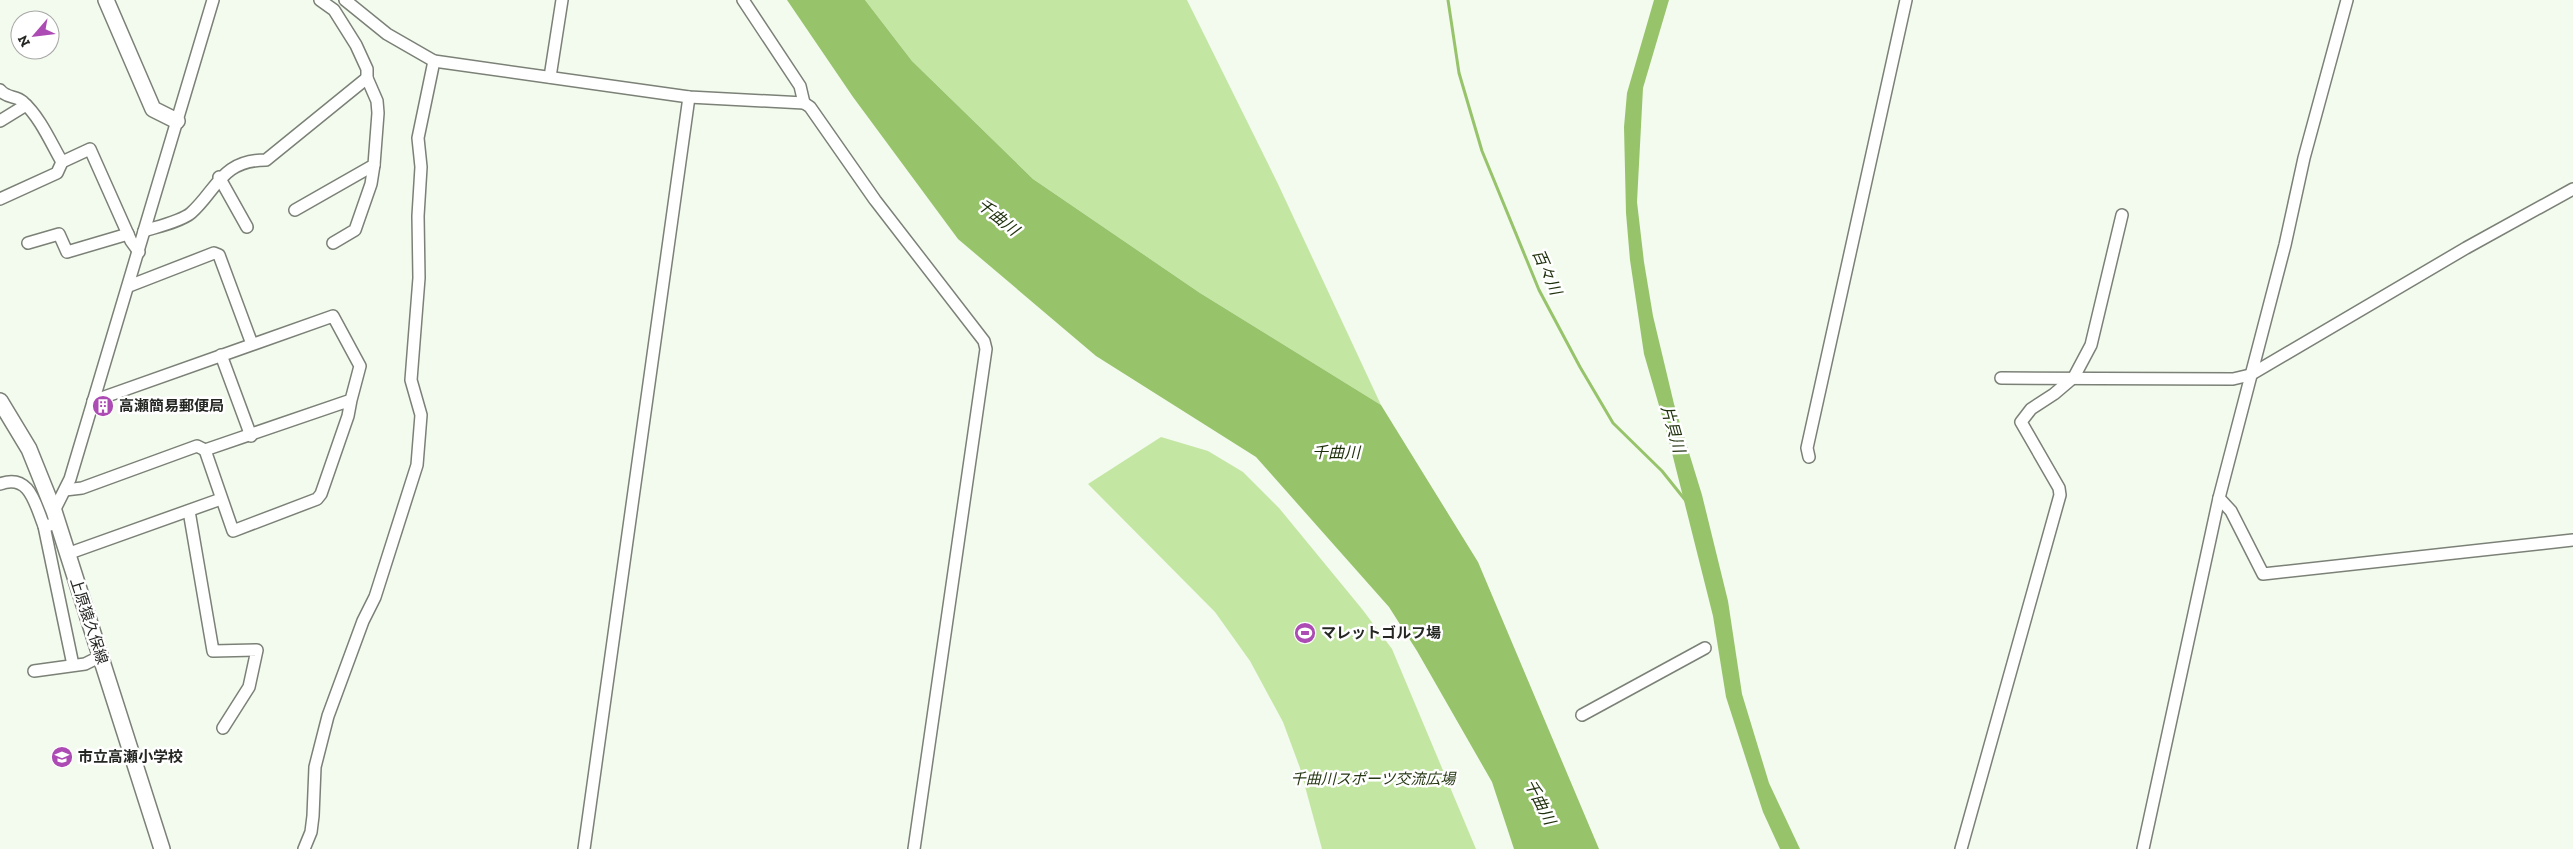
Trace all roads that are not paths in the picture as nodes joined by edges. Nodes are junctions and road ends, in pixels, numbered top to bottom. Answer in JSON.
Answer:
{"nodes":[{"id":1,"x":106,"y":0,"type":"edge"},
{"id":2,"x":214,"y":0,"type":"edge"},
{"id":3,"x":320,"y":0,"type":"edge"},
{"id":4,"x":345,"y":0,"type":"edge"},
{"id":5,"x":562,"y":0,"type":"edge"},
{"id":6,"x":743,"y":0,"type":"edge"},
{"id":7,"x":1906,"y":0,"type":"edge"},
{"id":8,"x":2348,"y":0,"type":"edge"},
{"id":9,"x":434,"y":62,"type":"junction"},
{"id":10,"x":550,"y":77,"type":"junction"},
{"id":11,"x":367,"y":78,"type":"junction"},
{"id":12,"x":0,"y":91,"type":"edge"},
{"id":13,"x":690,"y":97,"type":"junction"},
{"id":14,"x":804,"y":103,"type":"junction"},
{"id":15,"x":26,"y":105,"type":"junction"},
{"id":16,"x":0,"y":121,"type":"edge"},
{"id":17,"x":177,"y":121,"type":"junction"},
{"id":18,"x":62,"y":162,"type":"junction"},
{"id":19,"x":374,"y":165,"type":"junction"},
{"id":20,"x":219,"y":177,"type":"junction"},
{"id":21,"x":2573,"y":189,"type":"edge"},
{"id":22,"x":0,"y":199,"type":"edge"},
{"id":23,"x":295,"y":210,"type":"dead end"},
{"id":24,"x":2122,"y":215,"type":"dead end"},
{"id":25,"x":247,"y":227,"type":"dead end"},
{"id":26,"x":144,"y":231,"type":"junction"},
{"id":27,"x":128,"y":234,"type":"junction"},
{"id":28,"x":28,"y":243,"type":"dead end"},
{"id":29,"x":333,"y":243,"type":"dead end"},
{"id":30,"x":139,"y":252,"type":"junction"},
{"id":31,"x":129,"y":286,"type":"junction"},
{"id":32,"x":252,"y":344,"type":"junction"},
{"id":33,"x":221,"y":355,"type":"junction"},
{"id":34,"x":2250,"y":375,"type":"junction"},
{"id":35,"x":2074,"y":377,"type":"junction"},
{"id":36,"x":2001,"y":378,"type":"dead end"},
{"id":37,"x":351,"y":400,"type":"junction"},
{"id":38,"x":0,"y":401,"type":"edge"},
{"id":39,"x":93,"y":401,"type":"junction"},
{"id":40,"x":251,"y":436,"type":"junction"},
{"id":41,"x":205,"y":450,"type":"junction"},
{"id":42,"x":1809,"y":458,"type":"dead end"},
{"id":43,"x":0,"y":484,"type":"edge"},
{"id":44,"x":65,"y":490,"type":"junction"},
{"id":45,"x":2219,"y":498,"type":"junction"},
{"id":46,"x":221,"y":500,"type":"junction"},
{"id":47,"x":189,"y":511,"type":"junction"},
{"id":48,"x":51,"y":520,"type":"junction"},
{"id":49,"x":2573,"y":540,"type":"edge"},
{"id":50,"x":67,"y":554,"type":"junction"},
{"id":51,"x":1705,"y":648,"type":"dead end"},
{"id":52,"x":101,"y":656,"type":"junction"},
{"id":53,"x":73,"y":665,"type":"junction"},
{"id":54,"x":34,"y":671,"type":"dead end"},
{"id":55,"x":1582,"y":715,"type":"dead end"},
{"id":56,"x":223,"y":728,"type":"dead end"},
{"id":57,"x":162,"y":849,"type":"edge"},
{"id":58,"x":304,"y":849,"type":"edge"},
{"id":59,"x":584,"y":849,"type":"edge"},
{"id":60,"x":914,"y":849,"type":"edge"},
{"id":61,"x":1961,"y":849,"type":"edge"},
{"id":62,"x":2143,"y":849,"type":"edge"}],
"edges":[{"from":1,"to":17,"type":"main road"},
{"from":2,"to":17,"type":"street"},
{"from":3,"to":11,"type":"street"},
{"from":4,"to":9,"type":"street"},
{"from":5,"to":10,"type":"street"},
{"from":6,"to":14,"type":"street"},
{"from":7,"to":42,"type":"street"},
{"from":8,"to":34,"type":"street"},
{"from":9,"to":10,"type":"street"},
{"from":9,"to":58,"type":"street"},
{"from":10,"to":13,"type":"street"},
{"from":11,"to":19,"type":"street"},
{"from":11,"to":20,"type":"street"},
{"from":12,"to":15,"type":"street"},
{"from":13,"to":14,"type":"street"},
{"from":13,"to":59,"type":"street"},
{"from":14,"to":60,"type":"street"},
{"from":15,"to":16,"type":"street"},
{"from":15,"to":18,"type":"street"},
{"from":17,"to":26,"type":"street"},
{"from":18,"to":22,"type":"street"},
{"from":18,"to":27,"type":"street"},
{"from":19,"to":23,"type":"street"},
{"from":19,"to":29,"type":"street"},
{"from":20,"to":25,"type":"street"},
{"from":20,"to":26,"type":"street"},
{"from":21,"to":34,"type":"street"},
{"from":24,"to":35,"type":"street"},
{"from":26,"to":30,"type":"street"},
{"from":27,"to":28,"type":"street"},
{"from":27,"to":30,"type":"street"},
{"from":30,"to":31,"type":"street"},
{"from":31,"to":32,"type":"street"},
{"from":31,"to":39,"type":"street"},
{"from":32,"to":33,"type":"street"},
{"from":32,"to":37,"type":"street"},
{"from":33,"to":39,"type":"street"},
{"from":33,"to":40,"type":"street"},
{"from":34,"to":35,"type":"street"},
{"from":34,"to":45,"type":"street"},
{"from":35,"to":36,"type":"street"},
{"from":35,"to":61,"type":"street"},
{"from":37,"to":40,"type":"street"},
{"from":37,"to":46,"type":"street"},
{"from":38,"to":48,"type":"main road","name":"上原猿久保線"},
{"from":39,"to":44,"type":"street"},
{"from":40,"to":41,"type":"street"},
{"from":41,"to":44,"type":"street"},
{"from":41,"to":46,"type":"street"},
{"from":43,"to":48,"type":"street"},
{"from":44,"to":48,"type":"street"},
{"from":45,"to":49,"type":"street"},
{"from":45,"to":62,"type":"street"},
{"from":46,"to":47,"type":"street"},
{"from":47,"to":50,"type":"street"},
{"from":47,"to":56,"type":"street"},
{"from":48,"to":50,"type":"main road","name":"上原猿久保線"},
{"from":48,"to":53,"type":"street"},
{"from":50,"to":52,"type":"main road","name":"上原猿久保線"},
{"from":51,"to":55,"type":"street"},
{"from":52,"to":53,"type":"street"},
{"from":52,"to":57,"type":"main road","name":"上原猿久保線"},
{"from":53,"to":54,"type":"street"}]}
